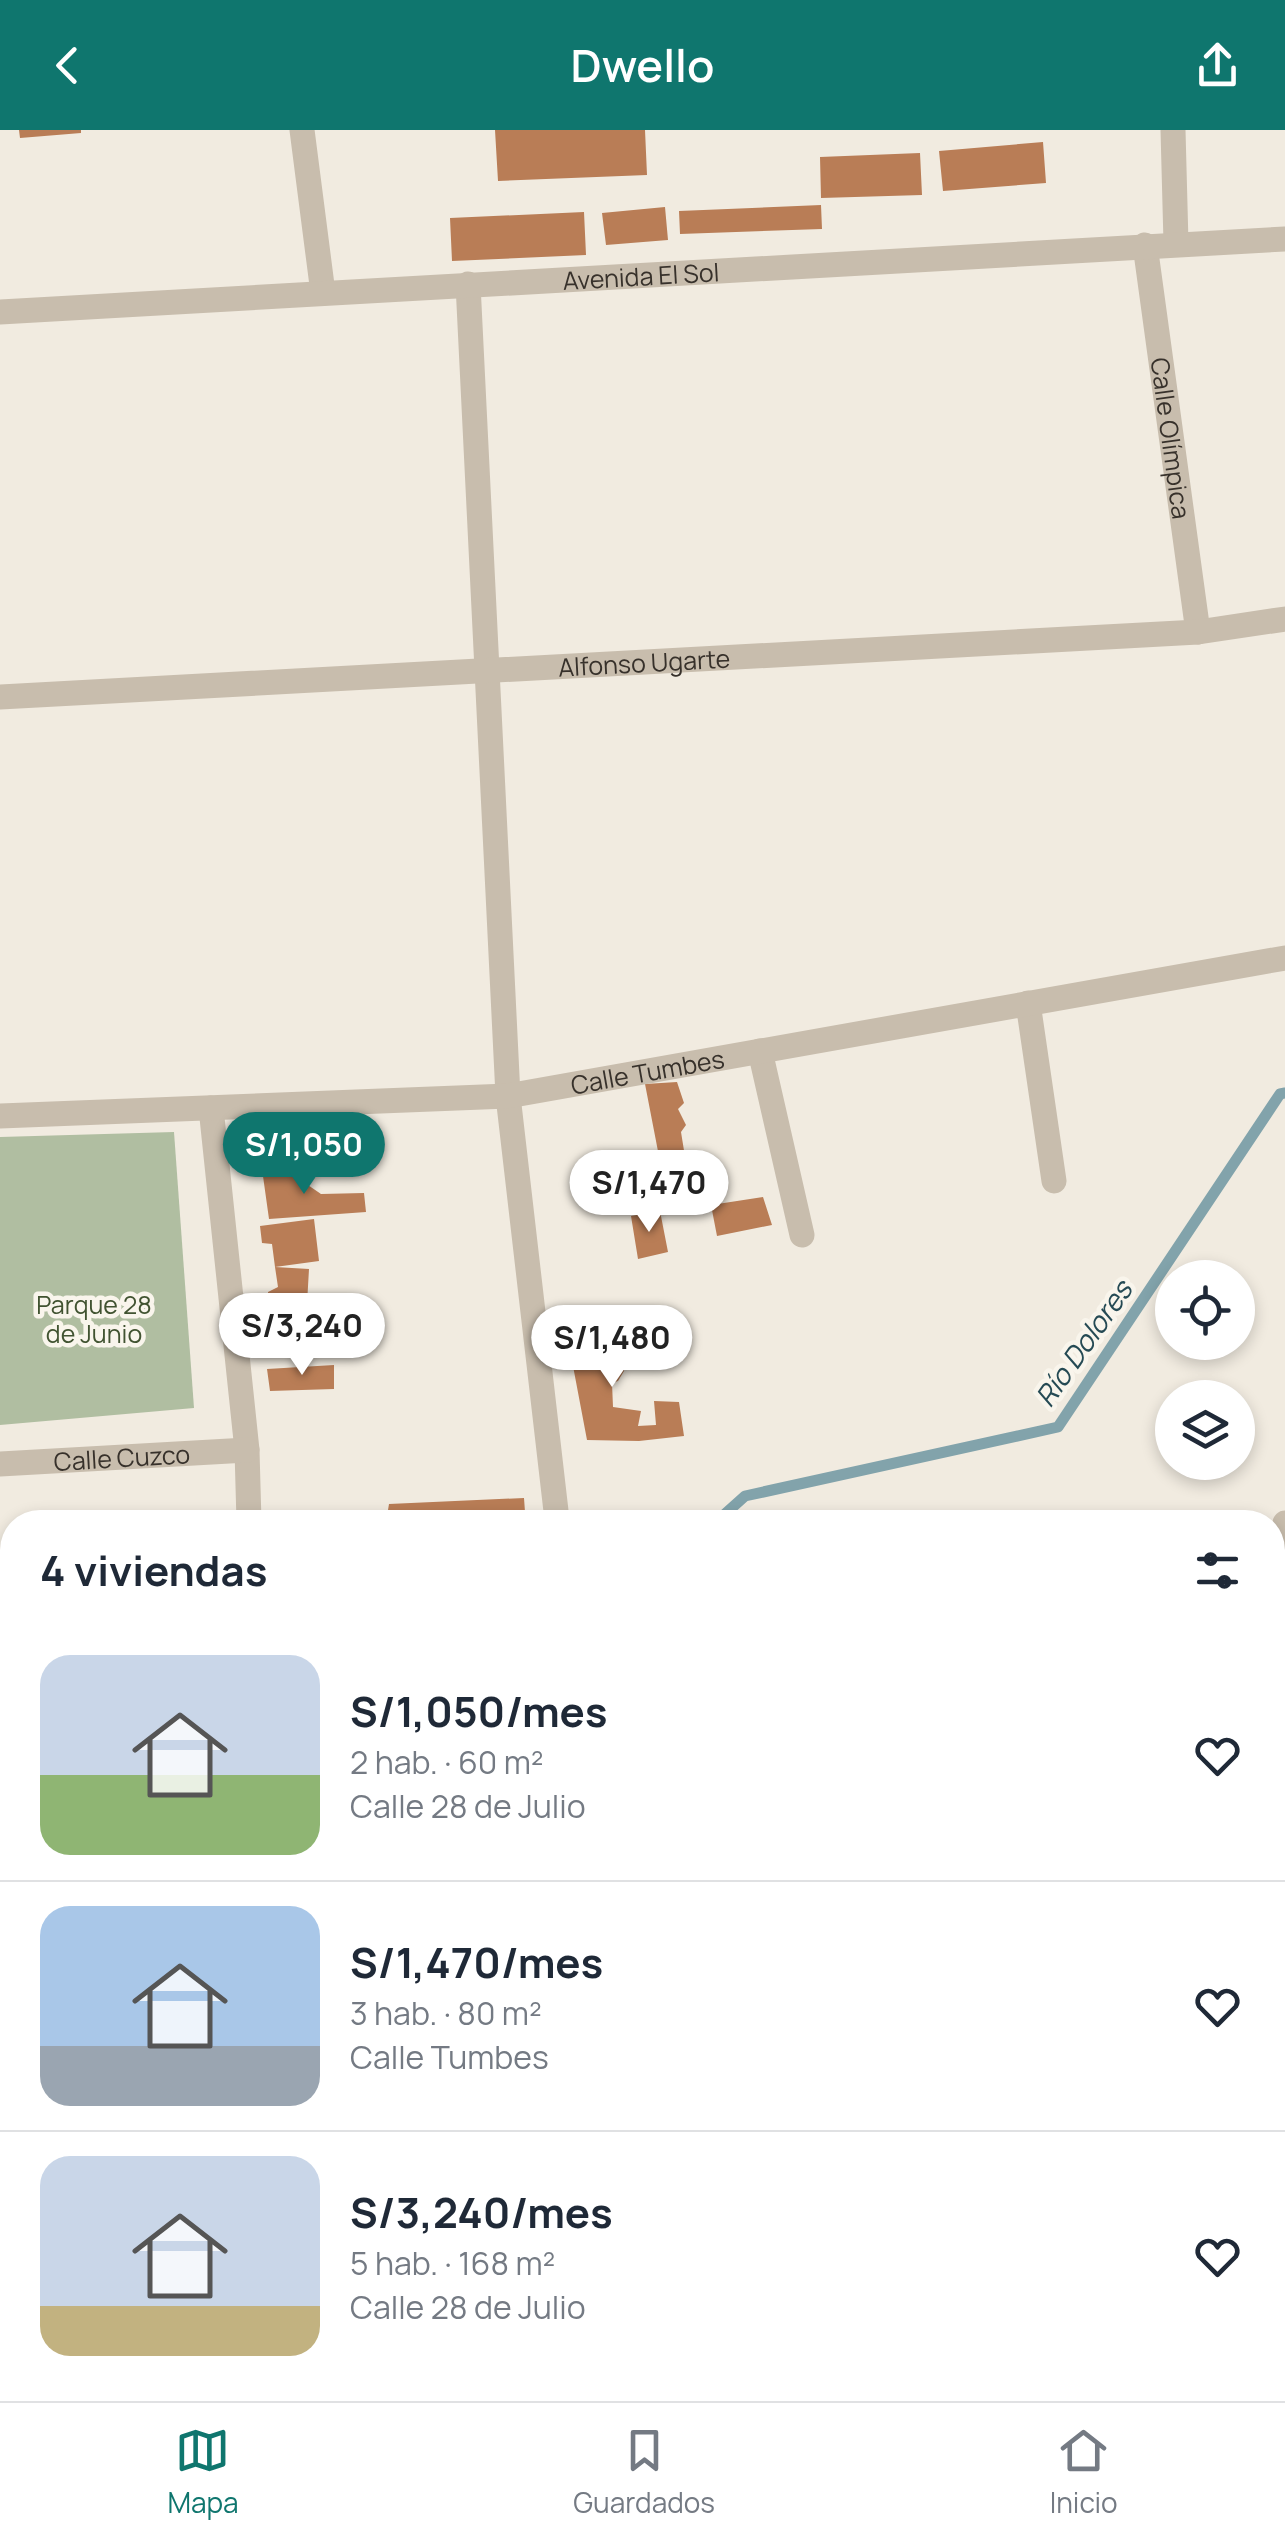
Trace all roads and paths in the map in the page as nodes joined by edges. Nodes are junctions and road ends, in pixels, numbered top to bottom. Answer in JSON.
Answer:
{"nodes":[{"id":1,"x":302,"y":130,"type":"edge"},
{"id":2,"x":1173,"y":130,"type":"edge"},
{"id":3,"x":1285,"y":239,"type":"edge"},
{"id":4,"x":1176,"y":243,"type":"junction"},
{"id":5,"x":1144,"y":245,"type":"junction"},
{"id":6,"x":468,"y":284,"type":"junction"},
{"id":7,"x":323,"y":293,"type":"junction"},
{"id":8,"x":0,"y":312,"type":"edge"},
{"id":9,"x":1285,"y":619,"type":"edge"},
{"id":10,"x":1198,"y":632,"type":"junction"},
{"id":11,"x":488,"y":671,"type":"junction"},
{"id":12,"x":0,"y":698,"type":"edge"},
{"id":13,"x":1285,"y":958,"type":"edge"},
{"id":14,"x":1028,"y":1003,"type":"junction"},
{"id":15,"x":760,"y":1051,"type":"junction"},
{"id":16,"x":508,"y":1096,"type":"junction"},
{"id":17,"x":211,"y":1108,"type":"junction"},
{"id":18,"x":0,"y":1116,"type":"edge"},
{"id":19,"x":1054,"y":1182,"type":"dead end"},
{"id":20,"x":802,"y":1236,"type":"dead end"},
{"id":21,"x":247,"y":1450,"type":"junction"},
{"id":22,"x":0,"y":1464,"type":"edge"},
{"id":23,"x":249,"y":1510,"type":"edge"},
{"id":24,"x":556,"y":1510,"type":"edge"}],
"edges":[{"from":1,"to":7,"type":"street"},
{"from":2,"to":4,"type":"street"},
{"from":3,"to":4,"type":"street","name":"Avenida El Sol"},
{"from":4,"to":5,"type":"street","name":"Avenida El Sol"},
{"from":5,"to":6,"type":"street","name":"Avenida El Sol"},
{"from":5,"to":10,"type":"street","name":"Calle Olímpica"},
{"from":6,"to":7,"type":"street","name":"Avenida El Sol"},
{"from":6,"to":11,"type":"street"},
{"from":7,"to":8,"type":"street","name":"Avenida El Sol"},
{"from":9,"to":10,"type":"street","name":"Alfonso Ugarte"},
{"from":10,"to":11,"type":"street","name":"Alfonso Ugarte"},
{"from":11,"to":12,"type":"street","name":"Alfonso Ugarte"},
{"from":11,"to":16,"type":"street"},
{"from":13,"to":14,"type":"street","name":"Calle Tumbes"},
{"from":14,"to":15,"type":"street","name":"Calle Tumbes"},
{"from":14,"to":19,"type":"street"},
{"from":15,"to":16,"type":"street","name":"Calle Tumbes"},
{"from":15,"to":20,"type":"street"},
{"from":16,"to":17,"type":"street","name":"Calle Tumbes"},
{"from":16,"to":24,"type":"street"},
{"from":17,"to":18,"type":"street","name":"Calle Tumbes"},
{"from":17,"to":21,"type":"street"},
{"from":21,"to":22,"type":"street","name":"Calle Cuzco"},
{"from":21,"to":23,"type":"street"}]}
